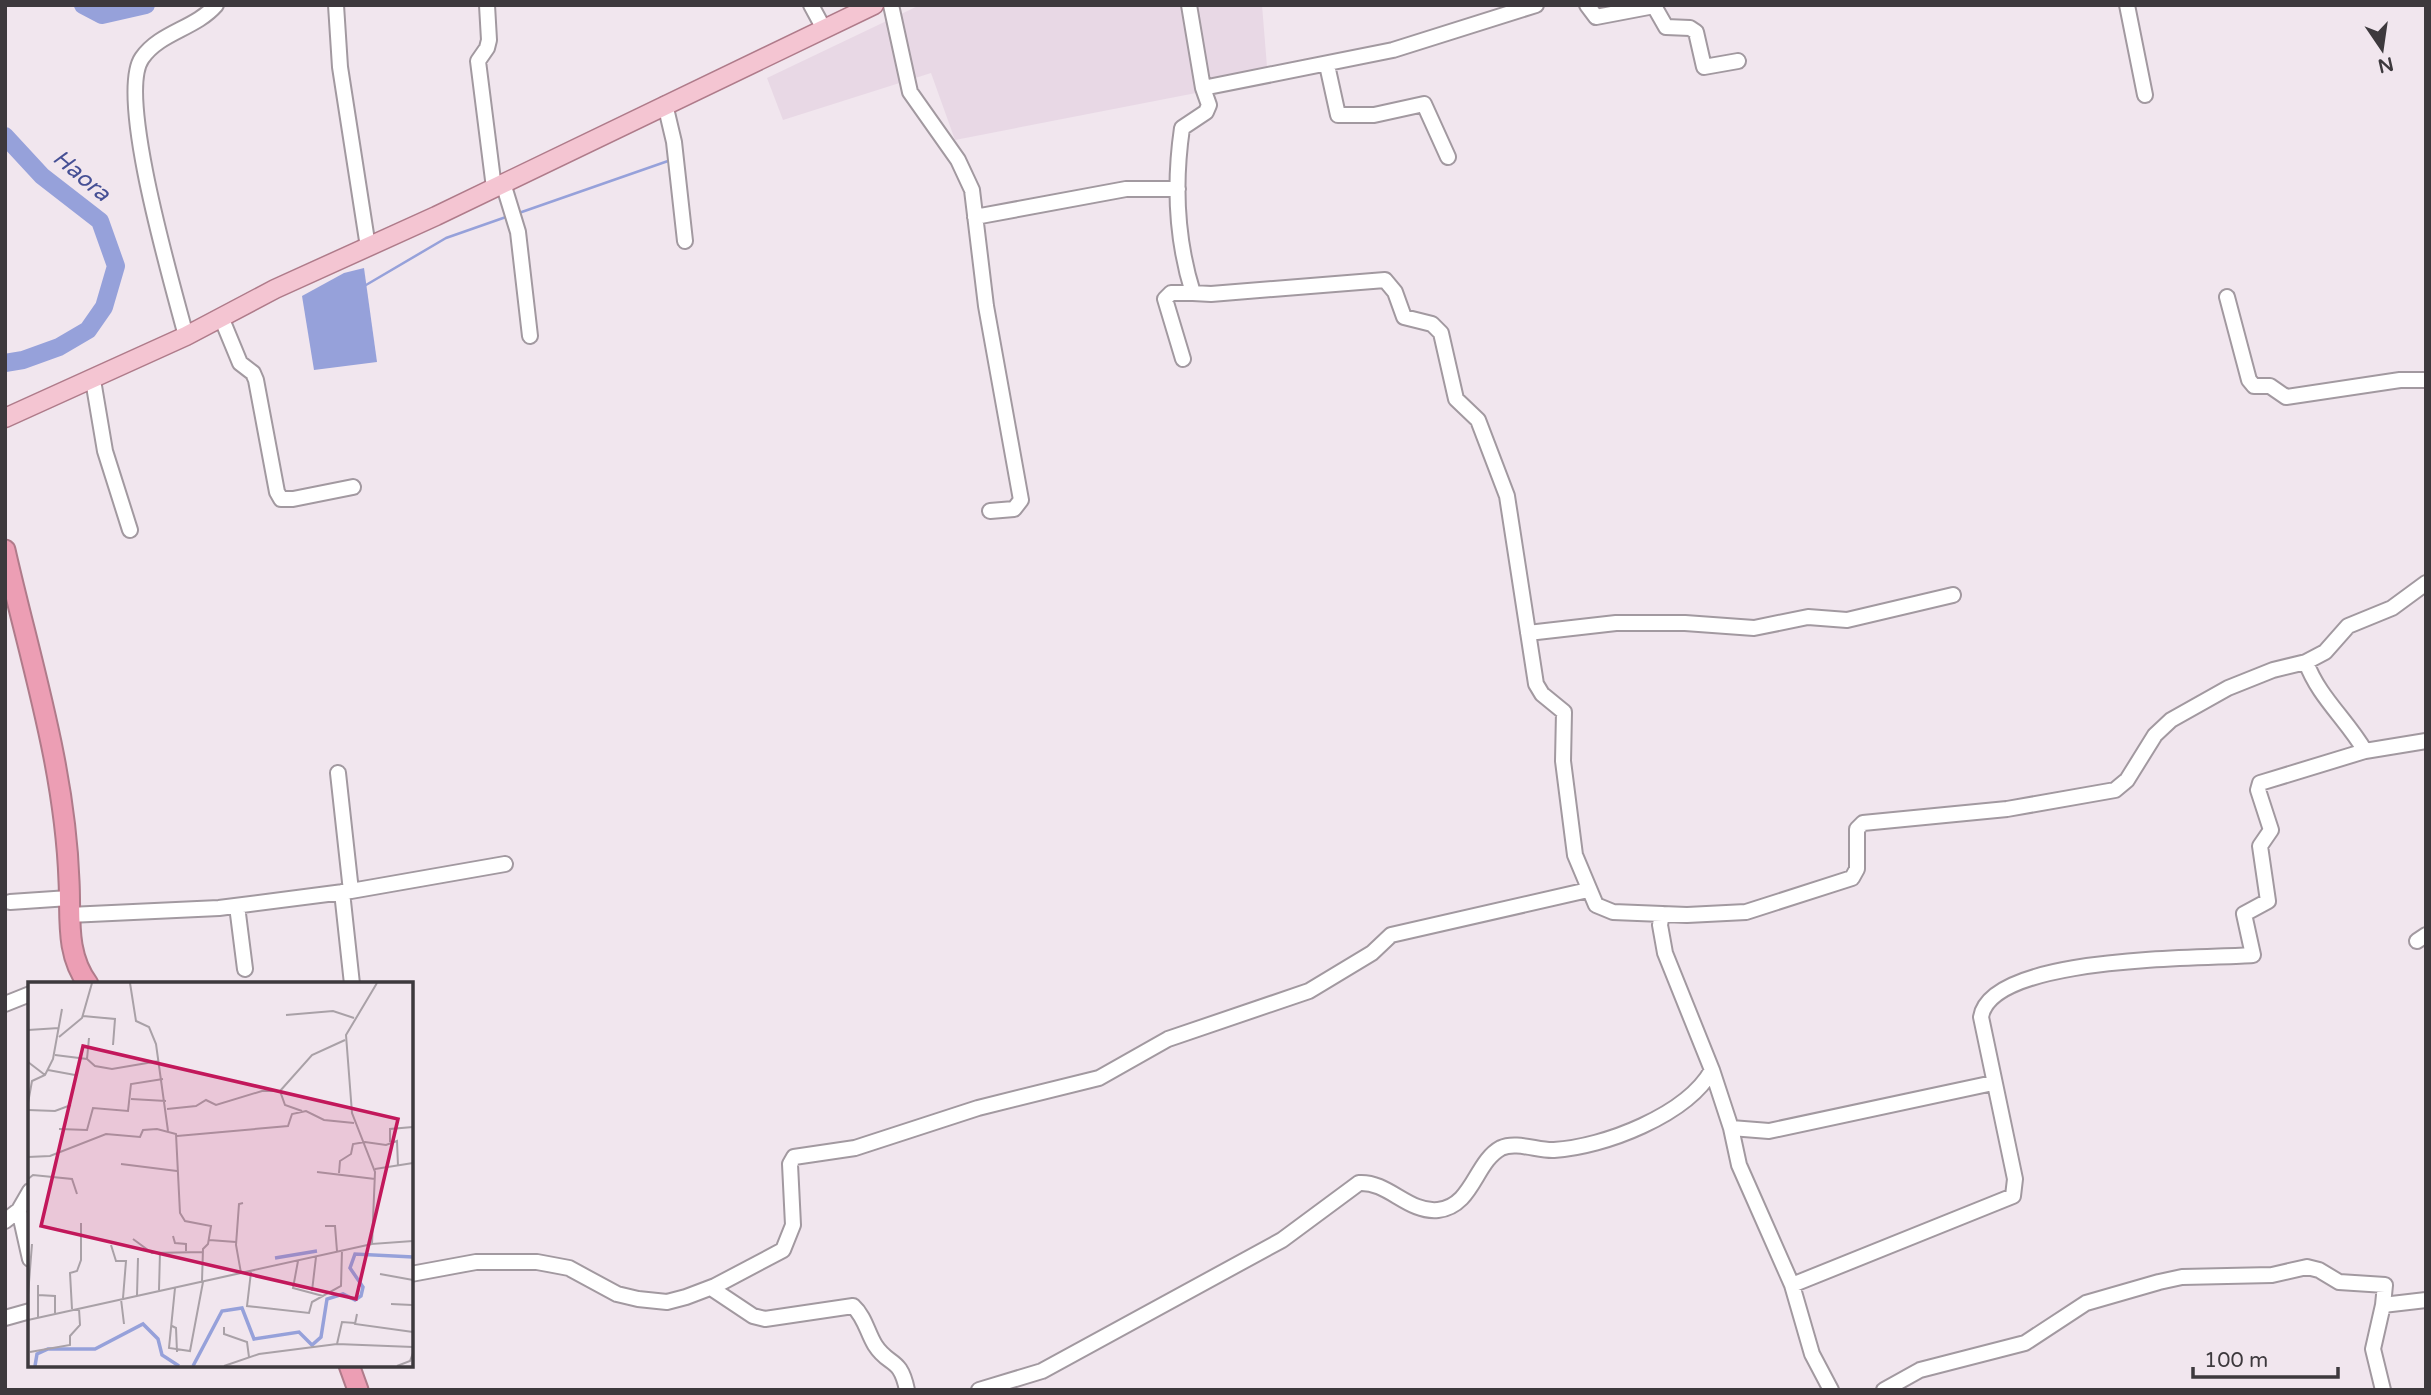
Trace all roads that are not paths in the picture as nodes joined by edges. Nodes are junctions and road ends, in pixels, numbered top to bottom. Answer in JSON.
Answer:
{"nodes":[{"id":1,"x":216,"y":5,"type":"edge"},
{"id":2,"x":336,"y":5,"type":"edge"},
{"id":3,"x":487,"y":5,"type":"edge"},
{"id":4,"x":811,"y":5,"type":"edge"},
{"id":5,"x":874,"y":5,"type":"edge"},
{"id":6,"x":891,"y":5,"type":"edge"},
{"id":7,"x":1189,"y":5,"type":"edge"},
{"id":8,"x":1535,"y":5,"type":"edge"},
{"id":9,"x":1587,"y":5,"type":"edge"},
{"id":10,"x":2127,"y":5,"type":"edge"},
{"id":11,"x":1518,"y":8,"type":"edge"},
{"id":12,"x":824,"y":29,"type":"junction"},
{"id":13,"x":1738,"y":61,"type":"dead end"},
{"id":14,"x":1327,"y":65,"type":"junction"},
{"id":15,"x":1203,"y":88,"type":"junction"},
{"id":16,"x":2145,"y":95,"type":"dead end"},
{"id":17,"x":665,"y":104,"type":"junction"},
{"id":18,"x":1448,"y":157,"type":"dead end"},
{"id":19,"x":498,"y":185,"type":"junction"},
{"id":20,"x":1178,"y":189,"type":"junction"},
{"id":21,"x":975,"y":217,"type":"junction"},
{"id":22,"x":685,"y":241,"type":"dead end"},
{"id":23,"x":368,"y":247,"type":"junction"},
{"id":24,"x":1193,"y":293,"type":"junction"},
{"id":25,"x":2227,"y":297,"type":"dead end"},
{"id":26,"x":221,"y":317,"type":"junction"},
{"id":27,"x":186,"y":336,"type":"junction"},
{"id":28,"x":530,"y":336,"type":"dead end"},
{"id":29,"x":1183,"y":359,"type":"dead end"},
{"id":30,"x":93,"y":380,"type":"junction"},
{"id":31,"x":2426,"y":380,"type":"edge"},
{"id":32,"x":5,"y":418,"type":"edge"},
{"id":33,"x":353,"y":487,"type":"dead end"},
{"id":34,"x":990,"y":511,"type":"dead end"},
{"id":35,"x":130,"y":530,"type":"dead end"},
{"id":36,"x":5,"y":551,"type":"edge"},
{"id":37,"x":2426,"y":583,"type":"edge"},
{"id":38,"x":1953,"y":594,"type":"dead end"},
{"id":39,"x":1528,"y":633,"type":"junction"},
{"id":40,"x":2306,"y":662,"type":"junction"},
{"id":41,"x":2426,"y":741,"type":"edge"},
{"id":42,"x":2365,"y":751,"type":"junction"},
{"id":43,"x":338,"y":773,"type":"dead end"},
{"id":44,"x":505,"y":864,"type":"dead end"},
{"id":45,"x":1588,"y":890,"type":"junction"},
{"id":46,"x":346,"y":892,"type":"junction"},
{"id":47,"x":10,"y":902,"type":"dead end"},
{"id":48,"x":237,"y":906,"type":"junction"},
{"id":49,"x":69,"y":907,"type":"junction"},
{"id":50,"x":1662,"y":914,"type":"junction"},
{"id":51,"x":245,"y":969,"type":"dead end"},
{"id":52,"x":87,"y":982,"type":"edge"},
{"id":53,"x":352,"y":982,"type":"edge"},
{"id":54,"x":28,"y":995,"type":"edge"},
{"id":55,"x":5,"y":1004,"type":"edge"},
{"id":56,"x":1712,"y":1070,"type":"junction"},
{"id":57,"x":1993,"y":1083,"type":"junction"},
{"id":58,"x":1731,"y":1128,"type":"junction"},
{"id":59,"x":28,"y":1194,"type":"edge"},
{"id":60,"x":19,"y":1210,"type":"junction"},
{"id":61,"x":5,"y":1222,"type":"edge"},
{"id":62,"x":28,"y":1250,"type":"edge"},
{"id":63,"x":413,"y":1274,"type":"edge"},
{"id":64,"x":1791,"y":1285,"type":"junction"},
{"id":65,"x":711,"y":1288,"type":"junction"},
{"id":66,"x":2426,"y":1300,"type":"edge"},
{"id":67,"x":2383,"y":1305,"type":"junction"},
{"id":68,"x":28,"y":1312,"type":"edge"},
{"id":69,"x":5,"y":1318,"type":"edge"},
{"id":70,"x":350,"y":1367,"type":"edge"},
{"id":71,"x":358,"y":1390,"type":"edge"},
{"id":72,"x":907,"y":1390,"type":"edge"},
{"id":73,"x":979,"y":1390,"type":"edge"},
{"id":74,"x":1831,"y":1390,"type":"edge"},
{"id":75,"x":1884,"y":1390,"type":"edge"},
{"id":76,"x":2383,"y":1390,"type":"edge"}],
"edges":[{"from":1,"to":27,"type":"street"},
{"from":2,"to":23,"type":"street"},
{"from":3,"to":19,"type":"street"},
{"from":4,"to":12,"type":"street"},
{"from":5,"to":12,"type":"main road"},
{"from":6,"to":21,"type":"street"},
{"from":7,"to":15,"type":"street"},
{"from":8,"to":11,"type":"street"},
{"from":9,"to":13,"type":"street"},
{"from":10,"to":16,"type":"street"},
{"from":11,"to":14,"type":"street"},
{"from":12,"to":17,"type":"main road"},
{"from":14,"to":15,"type":"street"},
{"from":14,"to":18,"type":"street"},
{"from":15,"to":20,"type":"street"},
{"from":17,"to":19,"type":"main road"},
{"from":17,"to":22,"type":"street"},
{"from":19,"to":23,"type":"main road"},
{"from":19,"to":28,"type":"street"},
{"from":20,"to":21,"type":"street"},
{"from":20,"to":24,"type":"street"},
{"from":21,"to":34,"type":"street"},
{"from":23,"to":26,"type":"main road"},
{"from":24,"to":29,"type":"street"},
{"from":24,"to":39,"type":"street"},
{"from":25,"to":31,"type":"street"},
{"from":26,"to":27,"type":"main road"},
{"from":26,"to":33,"type":"street"},
{"from":27,"to":30,"type":"main road"},
{"from":30,"to":32,"type":"main road"},
{"from":30,"to":35,"type":"street"},
{"from":36,"to":49,"type":"highway"},
{"from":37,"to":40,"type":"street"},
{"from":38,"to":39,"type":"street"},
{"from":39,"to":45,"type":"street"},
{"from":40,"to":42,"type":"street"},
{"from":40,"to":50,"type":"street"},
{"from":41,"to":42,"type":"street"},
{"from":42,"to":57,"type":"street"},
{"from":43,"to":46,"type":"street"},
{"from":44,"to":46,"type":"street"},
{"from":45,"to":50,"type":"street"},
{"from":45,"to":65,"type":"street"},
{"from":46,"to":48,"type":"street"},
{"from":46,"to":53,"type":"street"},
{"from":47,"to":49,"type":"street"},
{"from":48,"to":49,"type":"street"},
{"from":48,"to":51,"type":"street"},
{"from":49,"to":52,"type":"highway"},
{"from":50,"to":56,"type":"street"},
{"from":54,"to":55,"type":"street"},
{"from":56,"to":58,"type":"street"},
{"from":56,"to":73,"type":"street"},
{"from":57,"to":58,"type":"street"},
{"from":57,"to":64,"type":"street"},
{"from":58,"to":64,"type":"street"},
{"from":59,"to":60,"type":"street"},
{"from":60,"to":61,"type":"street"},
{"from":60,"to":62,"type":"street"},
{"from":63,"to":65,"type":"street"},
{"from":64,"to":74,"type":"street"},
{"from":65,"to":72,"type":"street"},
{"from":66,"to":67,"type":"street"},
{"from":67,"to":75,"type":"street"},
{"from":67,"to":76,"type":"street"},
{"from":68,"to":69,"type":"street"},
{"from":70,"to":71,"type":"highway"}]}
